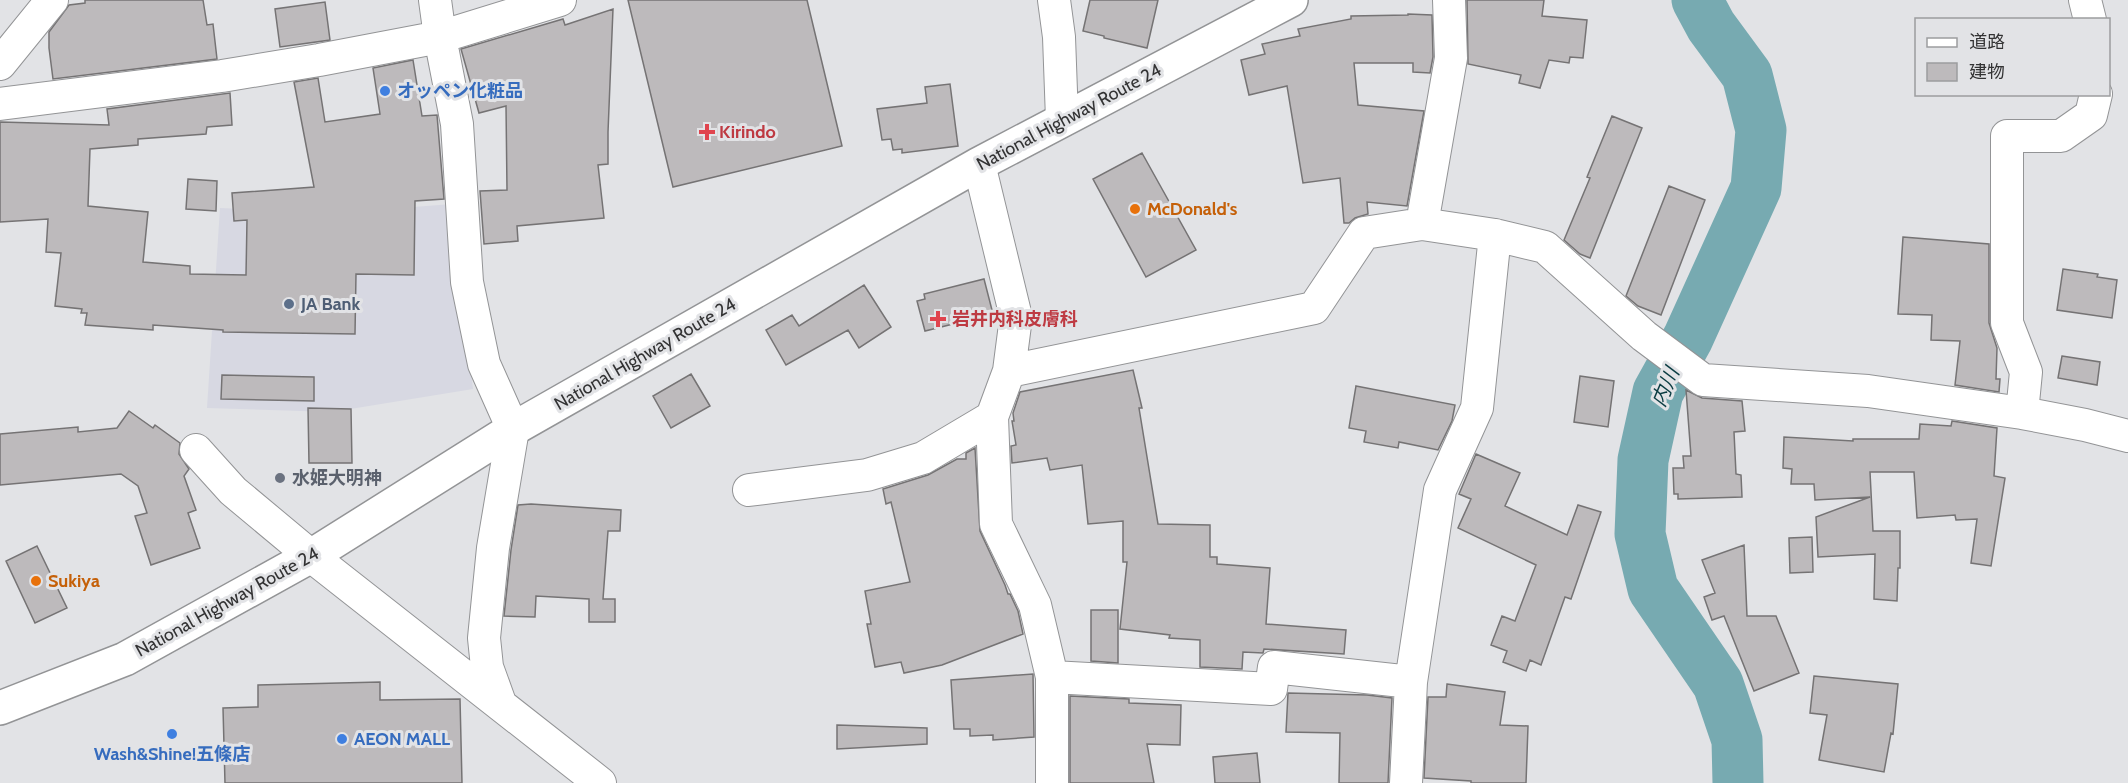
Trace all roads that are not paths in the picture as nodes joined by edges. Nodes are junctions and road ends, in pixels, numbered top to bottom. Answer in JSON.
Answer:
{"nodes":[{"id":1,"x":52,"y":0,"type":"edge"},
{"id":2,"x":435,"y":0,"type":"edge"},
{"id":3,"x":560,"y":0,"type":"edge"},
{"id":4,"x":1054,"y":0,"type":"edge"},
{"id":5,"x":1291,"y":0,"type":"edge"},
{"id":6,"x":1449,"y":0,"type":"edge"},
{"id":7,"x":2085,"y":0,"type":"edge"},
{"id":8,"x":2090,"y":18,"type":"edge"},
{"id":9,"x":440,"y":37,"type":"junction"},
{"id":10,"x":0,"y":63,"type":"edge"},
{"id":11,"x":2096,"y":96,"type":"edge"},
{"id":12,"x":0,"y":104,"type":"edge"},
{"id":13,"x":1062,"y":119,"type":"junction"},
{"id":14,"x":979,"y":164,"type":"junction"},
{"id":15,"x":1422,"y":224,"type":"junction"},
{"id":16,"x":1495,"y":235,"type":"junction"},
{"id":17,"x":1009,"y":371,"type":"junction"},
{"id":18,"x":2022,"y":413,"type":"junction"},
{"id":19,"x":992,"y":417,"type":"junction"},
{"id":20,"x":513,"y":429,"type":"junction"},
{"id":21,"x":2128,"y":436,"type":"edge"},
{"id":22,"x":196,"y":450,"type":"dead end"},
{"id":23,"x":749,"y":490,"type":"dead end"},
{"id":24,"x":311,"y":556,"type":"junction"},
{"id":25,"x":1052,"y":677,"type":"junction"},
{"id":26,"x":1411,"y":682,"type":"junction"},
{"id":27,"x":500,"y":703,"type":"junction"},
{"id":28,"x":0,"y":708,"type":"edge"},
{"id":29,"x":600,"y":783,"type":"edge"},
{"id":30,"x":1052,"y":783,"type":"edge"},
{"id":31,"x":1406,"y":783,"type":"edge"}],
"edges":[{"from":1,"to":10,"type":"street"},
{"from":2,"to":9,"type":"street"},
{"from":3,"to":9,"type":"street"},
{"from":4,"to":13,"type":"street"},
{"from":5,"to":13,"type":"highway","name":"National Highway Route 24"},
{"from":6,"to":15,"type":"street"},
{"from":7,"to":8,"type":"street"},
{"from":9,"to":12,"type":"street"},
{"from":9,"to":20,"type":"street"},
{"from":11,"to":18,"type":"street"},
{"from":13,"to":14,"type":"highway","name":"National Highway Route 24"},
{"from":14,"to":17,"type":"street"},
{"from":14,"to":20,"type":"highway","name":"National Highway Route 24"},
{"from":15,"to":16,"type":"street"},
{"from":15,"to":17,"type":"street"},
{"from":16,"to":18,"type":"street"},
{"from":16,"to":26,"type":"street"},
{"from":17,"to":19,"type":"street"},
{"from":18,"to":21,"type":"street"},
{"from":19,"to":23,"type":"street"},
{"from":19,"to":25,"type":"street"},
{"from":20,"to":24,"type":"highway","name":"National Highway Route 24"},
{"from":20,"to":27,"type":"street"},
{"from":22,"to":24,"type":"street"},
{"from":24,"to":27,"type":"street"},
{"from":24,"to":28,"type":"highway","name":"National Highway Route 24"},
{"from":25,"to":26,"type":"street"},
{"from":25,"to":30,"type":"street"},
{"from":26,"to":31,"type":"street"},
{"from":27,"to":29,"type":"street"}]}
